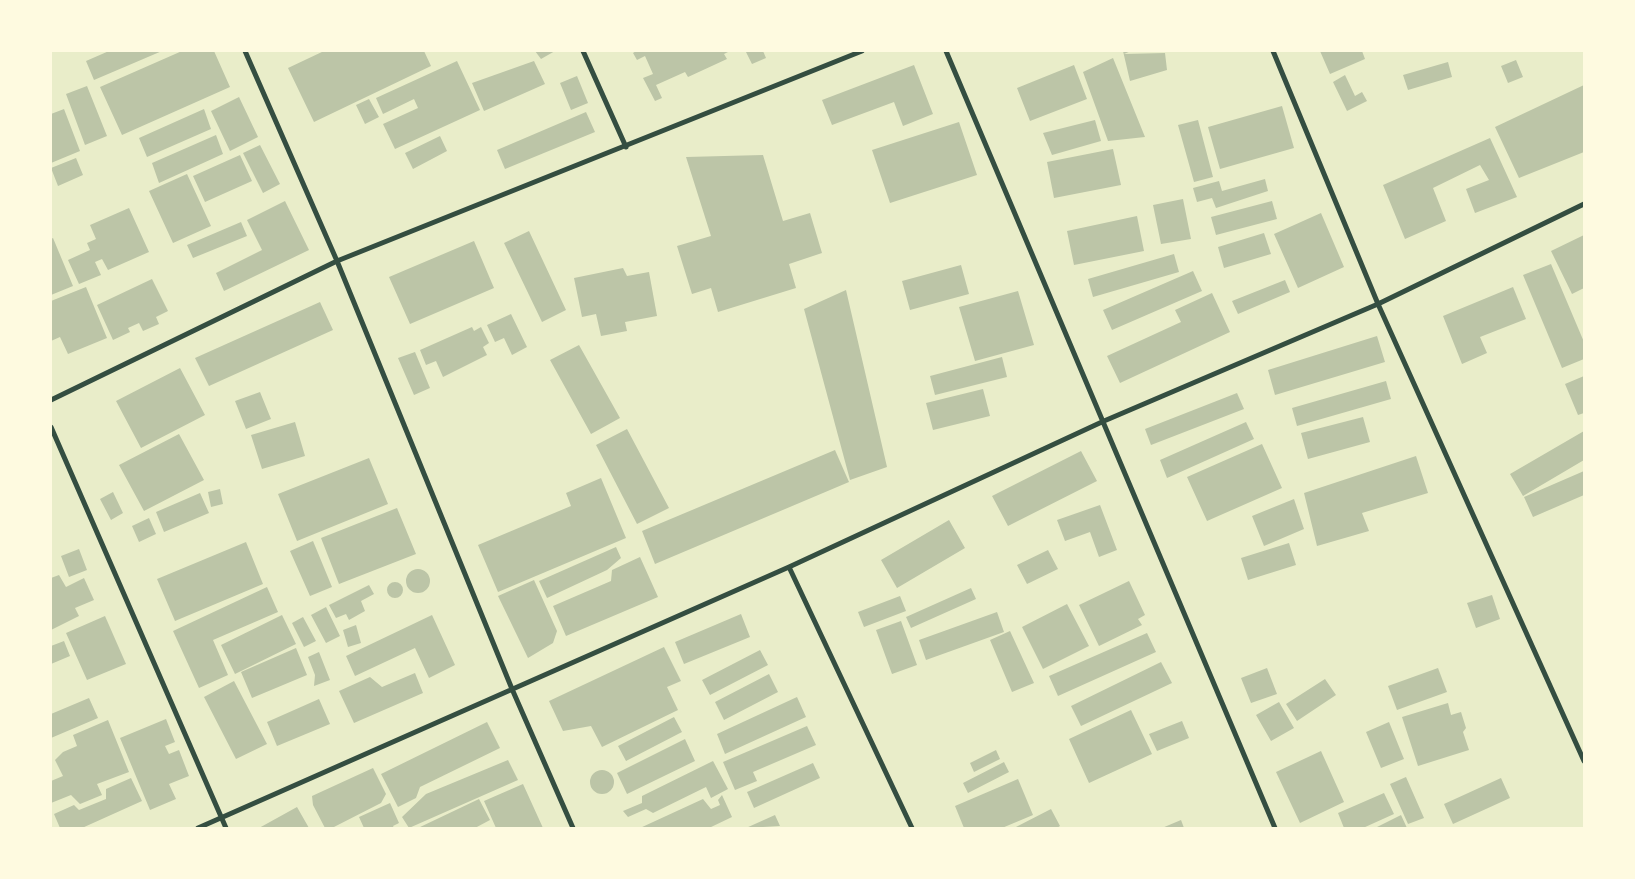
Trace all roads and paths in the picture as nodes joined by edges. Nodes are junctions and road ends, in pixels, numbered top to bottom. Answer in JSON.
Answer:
{"nodes":[{"id":1,"x":245,"y":51,"type":"edge"},
{"id":2,"x":583,"y":51,"type":"edge"},
{"id":3,"x":862,"y":51,"type":"edge"},
{"id":4,"x":946,"y":51,"type":"edge"},
{"id":5,"x":1273,"y":51,"type":"edge"},
{"id":6,"x":626,"y":147,"type":"junction"},
{"id":7,"x":1584,"y":204,"type":"edge"},
{"id":8,"x":337,"y":261,"type":"junction"},
{"id":9,"x":1378,"y":304,"type":"junction"},
{"id":10,"x":51,"y":400,"type":"edge"},
{"id":11,"x":1104,"y":421,"type":"junction"},
{"id":12,"x":51,"y":427,"type":"edge"},
{"id":13,"x":790,"y":567,"type":"junction"},
{"id":14,"x":512,"y":689,"type":"junction"},
{"id":15,"x":1584,"y":761,"type":"edge"},
{"id":16,"x":222,"y":818,"type":"junction"},
{"id":17,"x":198,"y":828,"type":"edge"},
{"id":18,"x":226,"y":828,"type":"edge"},
{"id":19,"x":573,"y":828,"type":"edge"},
{"id":20,"x":912,"y":828,"type":"edge"},
{"id":21,"x":1276,"y":828,"type":"edge"}],
"edges":[{"from":1,"to":8,"type":"street"},
{"from":2,"to":6,"type":"street"},
{"from":3,"to":6,"type":"street"},
{"from":4,"to":11,"type":"street"},
{"from":5,"to":9,"type":"street"},
{"from":6,"to":8,"type":"street"},
{"from":7,"to":9,"type":"street"},
{"from":8,"to":10,"type":"street"},
{"from":8,"to":14,"type":"street"},
{"from":9,"to":11,"type":"street"},
{"from":9,"to":15,"type":"street"},
{"from":11,"to":13,"type":"street"},
{"from":11,"to":21,"type":"street"},
{"from":12,"to":16,"type":"street"},
{"from":13,"to":14,"type":"street"},
{"from":13,"to":20,"type":"street"},
{"from":14,"to":16,"type":"street"},
{"from":14,"to":19,"type":"street"},
{"from":16,"to":17,"type":"street"},
{"from":16,"to":18,"type":"street"}]}
